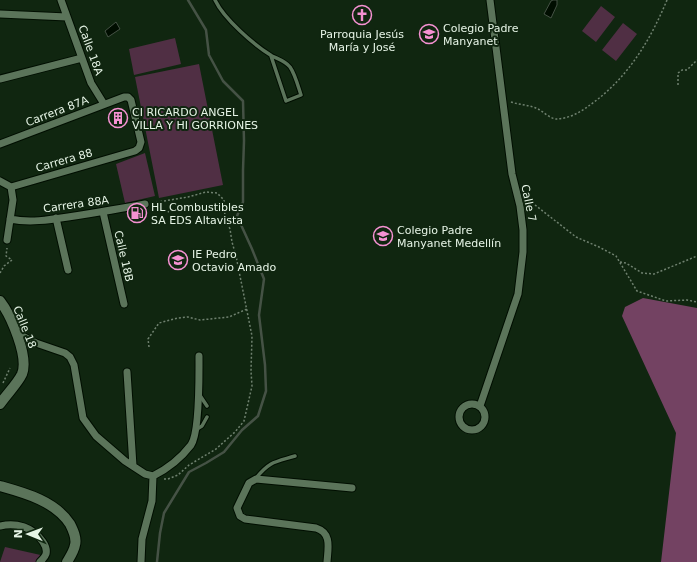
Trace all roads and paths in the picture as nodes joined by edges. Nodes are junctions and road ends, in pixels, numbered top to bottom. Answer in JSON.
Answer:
{"nodes":[{"id":1,"x":61,"y":0,"type":"edge"},
{"id":2,"x":215,"y":0,"type":"edge"},
{"id":3,"x":490,"y":0,"type":"edge"},
{"id":4,"x":667,"y":0,"type":"edge"},
{"id":5,"x":0,"y":14,"type":"edge"},
{"id":6,"x":67,"y":17,"type":"junction"},
{"id":7,"x":271,"y":56,"type":"junction"},
{"id":8,"x":82,"y":58,"type":"junction"},
{"id":9,"x":697,"y":60,"type":"edge"},
{"id":10,"x":0,"y":78,"type":"edge"},
{"id":11,"x":678,"y":85,"type":"dead end"},
{"id":12,"x":503,"y":100,"type":"junction"},
{"id":13,"x":104,"y":104,"type":"junction"},
{"id":14,"x":0,"y":144,"type":"edge"},
{"id":15,"x":135,"y":151,"type":"joint"},
{"id":16,"x":0,"y":181,"type":"edge"},
{"id":17,"x":514,"y":185,"type":"junction"},
{"id":18,"x":11,"y":187,"type":"junction"},
{"id":19,"x":144,"y":206,"type":"dead end"},
{"id":20,"x":103,"y":212,"type":"junction"},
{"id":21,"x":169,"y":212,"type":"dead end"},
{"id":22,"x":56,"y":218,"type":"junction"},
{"id":23,"x":10,"y":219,"type":"junction"},
{"id":24,"x":7,"y":240,"type":"joint"},
{"id":25,"x":697,"y":256,"type":"edge"},
{"id":26,"x":620,"y":262,"type":"junction"},
{"id":27,"x":68,"y":270,"type":"dead end"},
{"id":28,"x":0,"y":273,"type":"edge"},
{"id":29,"x":0,"y":301,"type":"edge"},
{"id":30,"x":697,"y":302,"type":"edge"},
{"id":31,"x":124,"y":304,"type":"dead end"},
{"id":32,"x":247,"y":309,"type":"junction"},
{"id":33,"x":16,"y":333,"type":"junction"},
{"id":34,"x":149,"y":347,"type":"dead end"},
{"id":35,"x":199,"y":356,"type":"dead end"},
{"id":36,"x":10,"y":368,"type":"dead end"},
{"id":37,"x":127,"y":372,"type":"dead end"},
{"id":38,"x":2,"y":386,"type":"dead end"},
{"id":39,"x":198,"y":392,"type":"junction"},
{"id":40,"x":0,"y":404,"type":"edge"},
{"id":41,"x":207,"y":406,"type":"dead end"},
{"id":42,"x":480,"y":406,"type":"dead end"},
{"id":43,"x":207,"y":417,"type":"dead end"},
{"id":44,"x":197,"y":429,"type":"junction"},
{"id":45,"x":295,"y":456,"type":"dead end"},
{"id":46,"x":133,"y":466,"type":"junction"},
{"id":47,"x":153,"y":476,"type":"junction"},
{"id":48,"x":256,"y":479,"type":"junction"},
{"id":49,"x":0,"y":486,"type":"edge"},
{"id":50,"x":352,"y":488,"type":"dead end"},
{"id":51,"x":0,"y":526,"type":"edge"},
{"id":52,"x":40,"y":562,"type":"edge"},
{"id":53,"x":67,"y":562,"type":"edge"},
{"id":54,"x":141,"y":562,"type":"edge"},
{"id":55,"x":327,"y":562,"type":"edge"}],
"edges":[{"from":1,"to":6,"type":"street","name":"Calle 18A"},
{"from":2,"to":7,"type":"lane"},
{"from":3,"to":12,"type":"street","name":"Calle 7"},
{"from":4,"to":12,"type":"path"},
{"from":5,"to":6,"type":"street"},
{"from":6,"to":8,"type":"street","name":"Calle 18A"},
{"from":7,"to":7,"type":"lane"},
{"from":8,"to":10,"type":"street"},
{"from":8,"to":13,"type":"street","name":"Calle 18A"},
{"from":9,"to":11,"type":"path"},
{"from":12,"to":17,"type":"street","name":"Calle 7"},
{"from":13,"to":14,"type":"street","name":"Carrera 87A"},
{"from":13,"to":15,"type":"street","name":"Carrera 87A"},
{"from":15,"to":18,"type":"street","name":"Carrera 88"},
{"from":16,"to":18,"type":"street"},
{"from":17,"to":26,"type":"path"},
{"from":17,"to":42,"type":"street","name":"Calle 7"},
{"from":18,"to":23,"type":"street"},
{"from":19,"to":20,"type":"street","name":"Carrera 88A"},
{"from":20,"to":22,"type":"street","name":"Carrera 88A"},
{"from":20,"to":31,"type":"street","name":"Calle 18B"},
{"from":21,"to":32,"type":"path"},
{"from":22,"to":23,"type":"street","name":"Carrera 88A"},
{"from":22,"to":27,"type":"street"},
{"from":23,"to":24,"type":"street"},
{"from":24,"to":28,"type":"path"},
{"from":25,"to":26,"type":"path"},
{"from":26,"to":30,"type":"path"},
{"from":29,"to":33,"type":"street","name":"Calle 18"},
{"from":32,"to":34,"type":"path"},
{"from":32,"to":47,"type":"path"},
{"from":33,"to":40,"type":"street","name":"Calle 18"},
{"from":33,"to":46,"type":"street"},
{"from":35,"to":39,"type":"street"},
{"from":36,"to":38,"type":"path"},
{"from":37,"to":46,"type":"street"},
{"from":39,"to":41,"type":"lane"},
{"from":39,"to":44,"type":"street"},
{"from":43,"to":44,"type":"lane"},
{"from":44,"to":47,"type":"street"},
{"from":45,"to":48,"type":"lane"},
{"from":46,"to":47,"type":"street"},
{"from":47,"to":54,"type":"street"},
{"from":48,"to":50,"type":"street"},
{"from":48,"to":55,"type":"street"},
{"from":49,"to":53,"type":"street"},
{"from":51,"to":52,"type":"street"}]}
